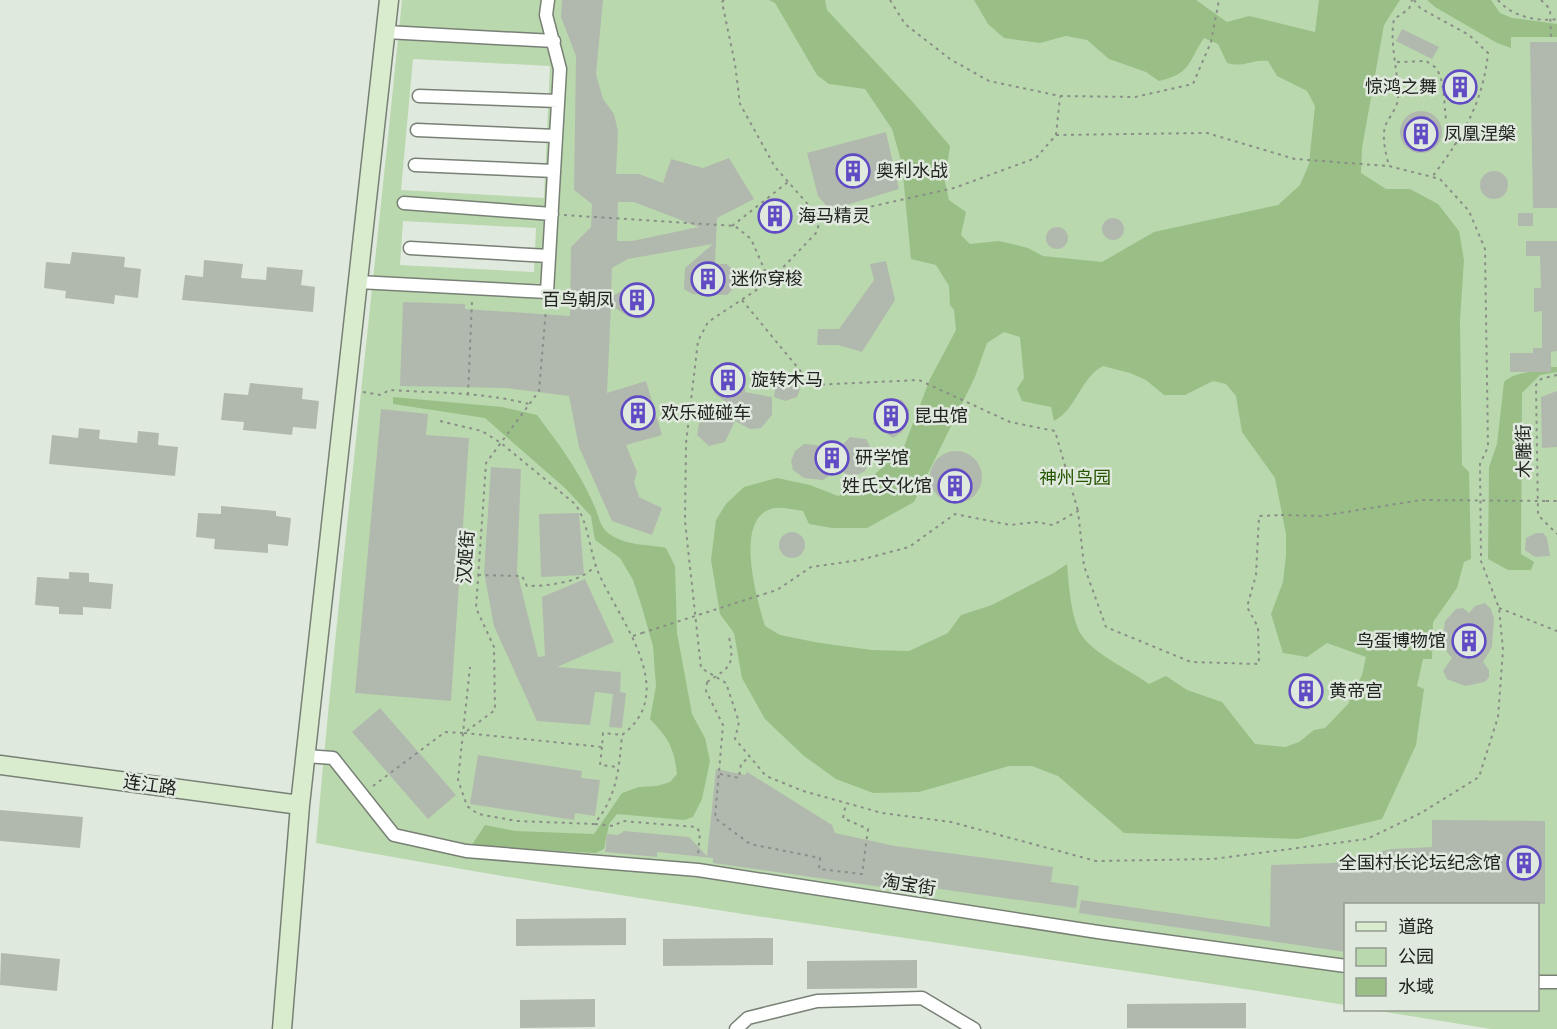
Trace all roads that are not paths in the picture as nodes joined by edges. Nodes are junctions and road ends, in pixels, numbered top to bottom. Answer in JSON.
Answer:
{"nodes":[{"id":1,"x":389,"y":0,"type":"edge"},
{"id":2,"x":548,"y":0,"type":"edge"},
{"id":3,"x":386,"y":32,"type":"junction"},
{"id":4,"x":554,"y":41,"type":"junction"},
{"id":5,"x":419,"y":96,"type":"dead end"},
{"id":6,"x":558,"y":100,"type":"junction"},
{"id":7,"x":417,"y":130,"type":"dead end"},
{"id":8,"x":556,"y":136,"type":"junction"},
{"id":9,"x":415,"y":165,"type":"dead end"},
{"id":10,"x":554,"y":171,"type":"junction"},
{"id":11,"x":404,"y":203,"type":"dead end"},
{"id":12,"x":552,"y":214,"type":"junction"},
{"id":13,"x":410,"y":249,"type":"dead end"},
{"id":14,"x":549,"y":255,"type":"junction"},
{"id":15,"x":358,"y":282,"type":"junction"},
{"id":16,"x":306,"y":756,"type":"junction"},
{"id":17,"x":0,"y":765,"type":"edge"},
{"id":18,"x":300,"y":805,"type":"junction"},
{"id":19,"x":1344,"y":966,"type":"edge"},
{"id":20,"x":1539,"y":982,"type":"edge"},
{"id":21,"x":1557,"y":982,"type":"edge"},
{"id":22,"x":282,"y":1029,"type":"edge"},
{"id":23,"x":736,"y":1029,"type":"edge"},
{"id":24,"x":974,"y":1029,"type":"edge"}],
"edges":[{"from":1,"to":3,"type":"street"},
{"from":2,"to":4,"type":"street"},
{"from":3,"to":4,"type":"street"},
{"from":3,"to":15,"type":"street"},
{"from":4,"to":6,"type":"street"},
{"from":5,"to":6,"type":"street"},
{"from":6,"to":8,"type":"street"},
{"from":7,"to":8,"type":"street"},
{"from":8,"to":10,"type":"street"},
{"from":9,"to":10,"type":"street"},
{"from":10,"to":12,"type":"street"},
{"from":11,"to":12,"type":"street"},
{"from":12,"to":14,"type":"street"},
{"from":13,"to":14,"type":"street"},
{"from":14,"to":15,"type":"street"},
{"from":15,"to":16,"type":"street"},
{"from":16,"to":18,"type":"street"},
{"from":16,"to":19,"type":"street","name":"淘宝街"},
{"from":17,"to":18,"type":"street","name":"连江路"},
{"from":18,"to":22,"type":"street"},
{"from":20,"to":21,"type":"street"},
{"from":23,"to":24,"type":"street"}]}
